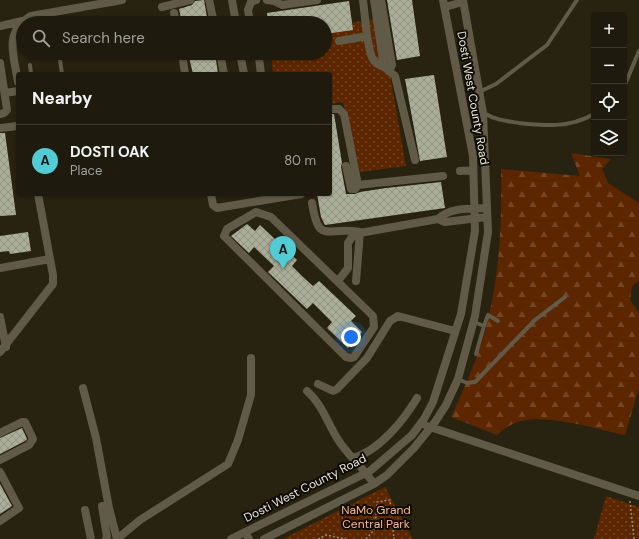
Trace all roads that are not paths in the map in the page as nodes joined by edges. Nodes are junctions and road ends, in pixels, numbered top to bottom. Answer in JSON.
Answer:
{"nodes":[{"id":1,"x":122,"y":0,"type":"edge"},
{"id":2,"x":191,"y":0,"type":"edge"},
{"id":3,"x":209,"y":0,"type":"edge"},
{"id":4,"x":232,"y":0,"type":"edge"},
{"id":5,"x":256,"y":0,"type":"edge"},
{"id":6,"x":267,"y":0,"type":"edge"},
{"id":7,"x":317,"y":0,"type":"edge"},
{"id":8,"x":363,"y":0,"type":"edge"},
{"id":9,"x":374,"y":0,"type":"edge"},
{"id":10,"x":381,"y":0,"type":"edge"},
{"id":11,"x":577,"y":0,"type":"edge"},
{"id":12,"x":463,"y":1,"type":"edge"},
{"id":13,"x":444,"y":3,"type":"edge"},
{"id":14,"x":162,"y":7,"type":"dead end"},
{"id":15,"x":174,"y":13,"type":"dead end"},
{"id":16,"x":31,"y":16,"type":"edge"},
{"id":17,"x":175,"y":16,"type":"edge"},
{"id":18,"x":212,"y":16,"type":"edge"},
{"id":19,"x":235,"y":16,"type":"edge"},
{"id":20,"x":249,"y":16,"type":"edge"},
{"id":21,"x":16,"y":22,"type":"edge"},
{"id":22,"x":0,"y":26,"type":"edge"},
{"id":23,"x":16,"y":29,"type":"edge"},
{"id":24,"x":367,"y":36,"type":"junction"},
{"id":25,"x":339,"y":41,"type":"dead end"},
{"id":26,"x":639,"y":51,"type":"edge"},
{"id":27,"x":59,"y":60,"type":"edge"},
{"id":28,"x":183,"y":60,"type":"edge"},
{"id":29,"x":221,"y":60,"type":"edge"},
{"id":30,"x":241,"y":60,"type":"edge"},
{"id":31,"x":259,"y":60,"type":"edge"},
{"id":32,"x":0,"y":63,"type":"edge"},
{"id":33,"x":30,"y":65,"type":"dead end"},
{"id":34,"x":386,"y":69,"type":"junction"},
{"id":35,"x":16,"y":72,"type":"edge"},
{"id":36,"x":31,"y":72,"type":"edge"},
{"id":37,"x":62,"y":72,"type":"edge"},
{"id":38,"x":185,"y":72,"type":"edge"},
{"id":39,"x":224,"y":72,"type":"edge"},
{"id":40,"x":244,"y":72,"type":"edge"},
{"id":41,"x":260,"y":72,"type":"edge"},
{"id":42,"x":625,"y":84,"type":"edge"},
{"id":43,"x":16,"y":91,"type":"edge"},
{"id":44,"x":479,"y":92,"type":"junction"},
{"id":45,"x":5,"y":93,"type":"junction"},
{"id":46,"x":332,"y":109,"type":"edge"},
{"id":47,"x":483,"y":113,"type":"junction"},
{"id":48,"x":0,"y":114,"type":"edge"},
{"id":49,"x":591,"y":115,"type":"edge"},
{"id":50,"x":16,"y":126,"type":"edge"},
{"id":51,"x":0,"y":128,"type":"edge"},
{"id":52,"x":415,"y":160,"type":"dead end"},
{"id":53,"x":346,"y":166,"type":"dead end"},
{"id":54,"x":460,"y":170,"type":"dead end"},
{"id":55,"x":473,"y":170,"type":"junction"},
{"id":56,"x":443,"y":176,"type":"dead end"},
{"id":57,"x":358,"y":185,"type":"junction"},
{"id":58,"x":38,"y":196,"type":"edge"},
{"id":59,"x":211,"y":196,"type":"edge"},
{"id":60,"x":277,"y":196,"type":"edge"},
{"id":61,"x":253,"y":198,"type":"edge"},
{"id":62,"x":312,"y":203,"type":"dead end"},
{"id":63,"x":487,"y":208,"type":"junction"},
{"id":64,"x":474,"y":209,"type":"junction"},
{"id":65,"x":487,"y":217,"type":"junction"},
{"id":66,"x":475,"y":218,"type":"junction"},
{"id":67,"x":438,"y":219,"type":"junction"},
{"id":68,"x":360,"y":232,"type":"junction"},
{"id":69,"x":50,"y":260,"type":"junction"},
{"id":70,"x":0,"y":268,"type":"edge"},
{"id":71,"x":338,"y":281,"type":"junction"},
{"id":72,"x":356,"y":281,"type":"dead end"},
{"id":73,"x":565,"y":297,"type":"dead end"},
{"id":74,"x":0,"y":317,"type":"edge"},
{"id":75,"x":498,"y":321,"type":"dead end"},
{"id":76,"x":473,"y":322,"type":"junction"},
{"id":77,"x":484,"y":326,"type":"junction"},
{"id":78,"x":456,"y":331,"type":"junction"},
{"id":79,"x":3,"y":350,"type":"edge"},
{"id":80,"x":476,"y":354,"type":"dead end"},
{"id":81,"x":251,"y":358,"type":"dead end"},
{"id":82,"x":458,"y":379,"type":"junction"},
{"id":83,"x":318,"y":384,"type":"dead end"},
{"id":84,"x":83,"y":388,"type":"dead end"},
{"id":85,"x":307,"y":391,"type":"dead end"},
{"id":86,"x":417,"y":398,"type":"dead end"},
{"id":87,"x":420,"y":424,"type":"junction"},
{"id":88,"x":431,"y":426,"type":"junction"},
{"id":89,"x":0,"y":432,"type":"edge"},
{"id":90,"x":353,"y":458,"type":"junction"},
{"id":91,"x":0,"y":460,"type":"edge"},
{"id":92,"x":0,"y":472,"type":"edge"},
{"id":93,"x":367,"y":473,"type":"junction"},
{"id":94,"x":374,"y":484,"type":"junction"},
{"id":95,"x":639,"y":496,"type":"edge"},
{"id":96,"x":102,"y":506,"type":"dead end"},
{"id":97,"x":85,"y":510,"type":"dead end"},
{"id":98,"x":0,"y":522,"type":"edge"},
{"id":99,"x":247,"y":536,"type":"edge"},
{"id":100,"x":91,"y":539,"type":"edge"},
{"id":101,"x":106,"y":539,"type":"edge"},
{"id":102,"x":232,"y":539,"type":"edge"},
{"id":103,"x":264,"y":539,"type":"edge"}],
"edges":[{"from":1,"to":16,"type":"street"},
{"from":2,"to":14,"type":"street"},
{"from":3,"to":18,"type":"street"},
{"from":4,"to":19,"type":"street"},
{"from":5,"to":20,"type":"street"},
{"from":6,"to":7,"type":"street"},
{"from":8,"to":24,"type":"street"},
{"from":9,"to":34,"type":"street"},
{"from":10,"to":34,"type":"street"},
{"from":11,"to":44,"type":"lane"},
{"from":12,"to":13,"type":"street"},
{"from":12,"to":44,"type":"street","name":"Dosti West County Road"},
{"from":13,"to":55,"type":"street","name":"Dosti West County Road"},
{"from":15,"to":17,"type":"street"},
{"from":21,"to":22,"type":"street"},
{"from":23,"to":35,"type":"street"},
{"from":24,"to":25,"type":"street"},
{"from":24,"to":34,"type":"street"},
{"from":26,"to":42,"type":"lane"},
{"from":27,"to":37,"type":"lane"},
{"from":28,"to":38,"type":"street"},
{"from":29,"to":39,"type":"street"},
{"from":30,"to":40,"type":"street"},
{"from":31,"to":41,"type":"street"},
{"from":32,"to":45,"type":"street"},
{"from":33,"to":36,"type":"lane"},
{"from":34,"to":52,"type":"street"},
{"from":43,"to":45,"type":"street"},
{"from":44,"to":47,"type":"street","name":"Dosti West County Road"},
{"from":45,"to":48,"type":"street"},
{"from":46,"to":57,"type":"street"},
{"from":47,"to":49,"type":"lane"},
{"from":47,"to":63,"type":"street","name":"Dosti West County Road"},
{"from":50,"to":51,"type":"street"},
{"from":53,"to":57,"type":"street"},
{"from":54,"to":55,"type":"street"},
{"from":55,"to":64,"type":"street","name":"Dosti West County Road"},
{"from":56,"to":57,"type":"street"},
{"from":58,"to":69,"type":"street"},
{"from":59,"to":61,"type":"street"},
{"from":60,"to":61,"type":"street"},
{"from":62,"to":68,"type":"street"},
{"from":63,"to":64,"type":"street"},
{"from":63,"to":65,"type":"street","name":"Dosti West County Road"},
{"from":64,"to":66,"type":"street","name":"Dosti West County Road"},
{"from":64,"to":67,"type":"street"},
{"from":65,"to":66,"type":"street"},
{"from":65,"to":76,"type":"street","name":"Dosti West County Road"},
{"from":66,"to":67,"type":"street"},
{"from":66,"to":78,"type":"street","name":"Dosti West County Road"},
{"from":67,"to":68,"type":"street"},
{"from":68,"to":71,"type":"street"},
{"from":68,"to":72,"type":"street"},
{"from":69,"to":70,"type":"street"},
{"from":69,"to":79,"type":"street"},
{"from":71,"to":71,"type":"street"},
{"from":73,"to":82,"type":"lane"},
{"from":74,"to":79,"type":"street"},
{"from":75,"to":77,"type":"lane"},
{"from":76,"to":77,"type":"lane"},
{"from":76,"to":82,"type":"street","name":"Dosti West County Road"},
{"from":77,"to":80,"type":"lane"},
{"from":78,"to":83,"type":"street"},
{"from":78,"to":87,"type":"street","name":"Dosti West County Road"},
{"from":81,"to":84,"type":"street"},
{"from":82,"to":88,"type":"street","name":"Dosti West County Road"},
{"from":85,"to":90,"type":"street"},
{"from":86,"to":90,"type":"street"},
{"from":87,"to":88,"type":"street"},
{"from":87,"to":93,"type":"street","name":"Dosti West County Road"},
{"from":88,"to":94,"type":"street","name":"Dosti West County Road"},
{"from":88,"to":95,"type":"street"},
{"from":89,"to":91,"type":"street"},
{"from":90,"to":93,"type":"street"},
{"from":92,"to":98,"type":"street"},
{"from":93,"to":94,"type":"street"},
{"from":93,"to":99,"type":"street","name":"Dosti West County Road"},
{"from":94,"to":103,"type":"street","name":"Dosti West County Road"},
{"from":96,"to":101,"type":"street"},
{"from":97,"to":100,"type":"street"},
{"from":99,"to":102,"type":"street","name":"Dosti West County Road"}]}
